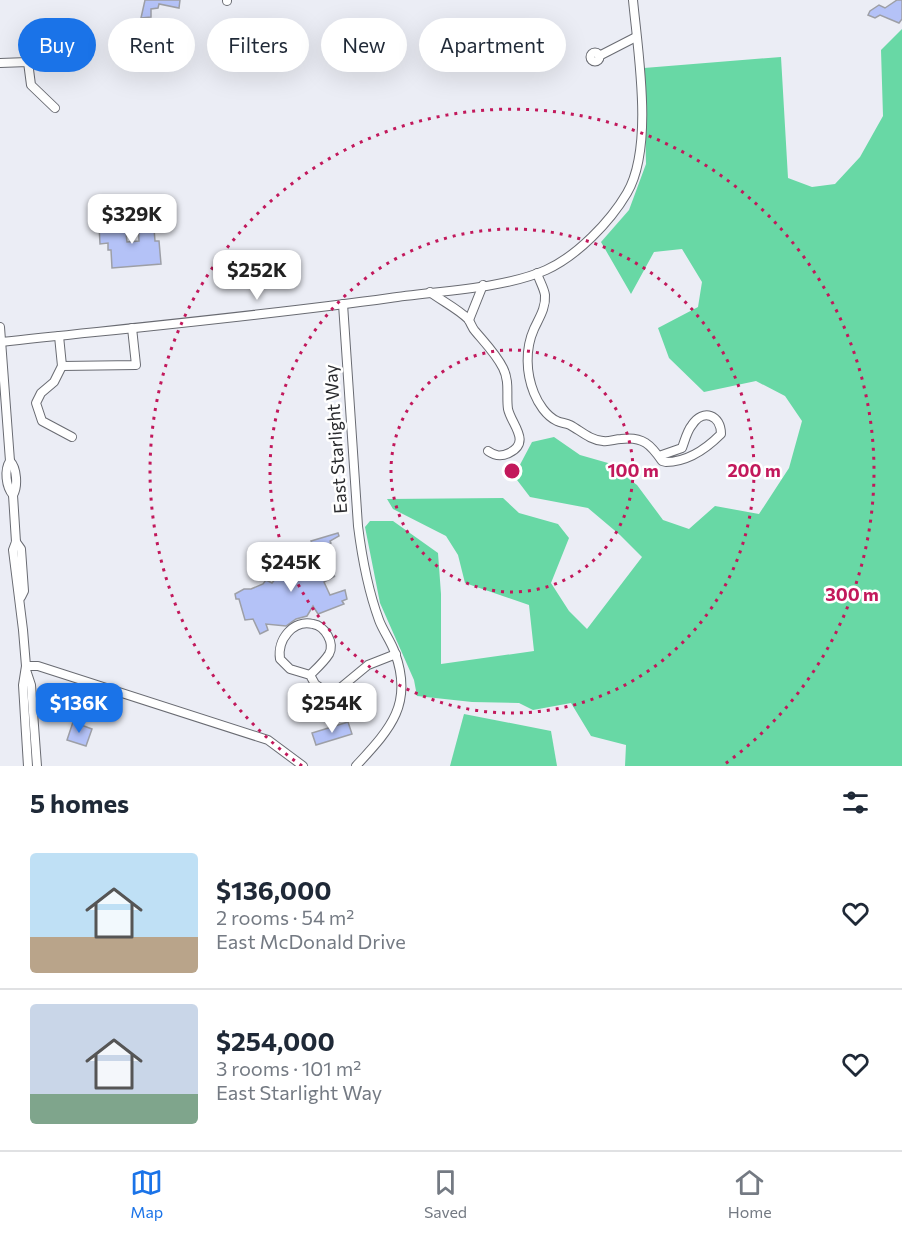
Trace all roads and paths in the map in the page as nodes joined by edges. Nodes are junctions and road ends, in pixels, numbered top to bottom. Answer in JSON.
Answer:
{"nodes":[{"id":1,"x":633,"y":0,"type":"edge"},
{"id":2,"x":636,"y":37,"type":"junction"},
{"id":3,"x":599,"y":56,"type":"dead end"},
{"id":4,"x":18,"y":62,"type":"edge"},
{"id":5,"x":0,"y":63,"type":"edge"},
{"id":6,"x":29,"y":72,"type":"edge"},
{"id":7,"x":55,"y":108,"type":"dead end"},
{"id":8,"x":537,"y":273,"type":"junction"},
{"id":9,"x":483,"y":285,"type":"junction"},
{"id":10,"x":430,"y":292,"type":"junction"},
{"id":11,"x":343,"y":304,"type":"junction"},
{"id":12,"x":469,"y":320,"type":"junction"},
{"id":13,"x":0,"y":327,"type":"edge"},
{"id":14,"x":132,"y":328,"type":"junction"},
{"id":15,"x":59,"y":336,"type":"junction"},
{"id":16,"x":1,"y":342,"type":"edge"},
{"id":17,"x":62,"y":366,"type":"junction"},
{"id":18,"x":72,"y":437,"type":"dead end"},
{"id":19,"x":488,"y":451,"type":"dead end"},
{"id":20,"x":659,"y":456,"type":"junction"},
{"id":21,"x":396,"y":654,"type":"junction"},
{"id":22,"x":26,"y":666,"type":"junction"},
{"id":23,"x":310,"y":675,"type":"junction"},
{"id":24,"x":28,"y":766,"type":"edge"},
{"id":25,"x":37,"y":766,"type":"edge"},
{"id":26,"x":303,"y":766,"type":"edge"},
{"id":27,"x":356,"y":766,"type":"edge"}],
"edges":[{"from":1,"to":2,"type":"street"},
{"from":2,"to":3,"type":"street"},
{"from":2,"to":8,"type":"street"},
{"from":4,"to":5,"type":"street"},
{"from":6,"to":7,"type":"street"},
{"from":8,"to":9,"type":"street"},
{"from":8,"to":20,"type":"street"},
{"from":9,"to":10,"type":"street"},
{"from":9,"to":12,"type":"street"},
{"from":10,"to":11,"type":"street"},
{"from":10,"to":12,"type":"street"},
{"from":11,"to":14,"type":"street"},
{"from":11,"to":21,"type":"street","name":"East Starlight Way"},
{"from":12,"to":19,"type":"street"},
{"from":13,"to":16,"type":"street"},
{"from":14,"to":15,"type":"street"},
{"from":14,"to":17,"type":"street"},
{"from":15,"to":16,"type":"street"},
{"from":15,"to":17,"type":"street"},
{"from":16,"to":22,"type":"street"},
{"from":17,"to":18,"type":"street"},
{"from":20,"to":20,"type":"street"},
{"from":21,"to":23,"type":"street"},
{"from":21,"to":27,"type":"street","name":"East Starlight Way"},
{"from":22,"to":24,"type":"street"},
{"from":22,"to":25,"type":"street"},
{"from":22,"to":26,"type":"street"},
{"from":23,"to":23,"type":"street"}]}
